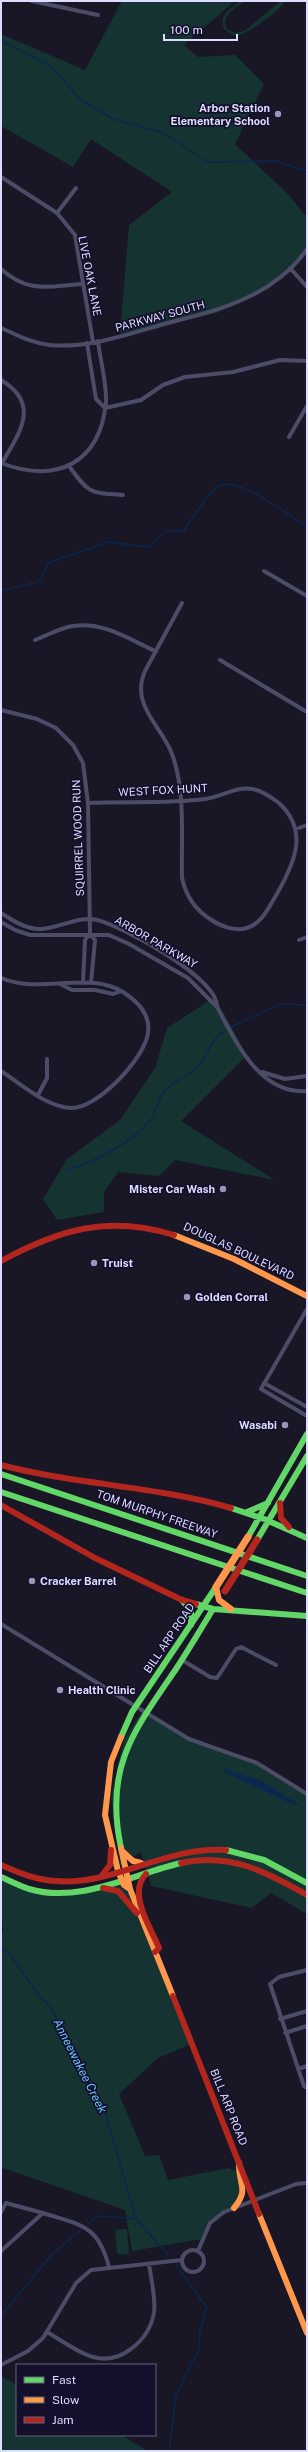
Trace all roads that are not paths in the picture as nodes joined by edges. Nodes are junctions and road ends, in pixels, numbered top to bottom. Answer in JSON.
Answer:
{"nodes":[{"id":1,"x":32,"y":1,"type":"edge"},
{"id":2,"x":98,"y":15,"type":"dead end"},
{"id":3,"x":1,"y":177,"type":"edge"},
{"id":4,"x":76,"y":188,"type":"dead end"},
{"id":5,"x":57,"y":213,"type":"junction"},
{"id":6,"x":307,"y":249,"type":"edge"},
{"id":7,"x":1,"y":268,"type":"edge"},
{"id":8,"x":290,"y":268,"type":"junction"},
{"id":9,"x":83,"y":284,"type":"junction"},
{"id":10,"x":307,"y":287,"type":"edge"},
{"id":11,"x":1,"y":328,"type":"edge"},
{"id":12,"x":95,"y":341,"type":"junction"},
{"id":13,"x":87,"y":343,"type":"junction"},
{"id":14,"x":307,"y":361,"type":"edge"},
{"id":15,"x":1,"y":380,"type":"edge"},
{"id":16,"x":307,"y":406,"type":"edge"},
{"id":17,"x":105,"y":408,"type":"junction"},
{"id":18,"x":289,"y":437,"type":"dead end"},
{"id":19,"x":1,"y":463,"type":"edge"},
{"id":20,"x":69,"y":466,"type":"junction"},
{"id":21,"x":123,"y":495,"type":"dead end"},
{"id":22,"x":264,"y":571,"type":"dead end"},
{"id":23,"x":307,"y":596,"type":"edge"},
{"id":24,"x":182,"y":603,"type":"dead end"},
{"id":25,"x":35,"y":640,"type":"dead end"},
{"id":26,"x":154,"y":651,"type":"junction"},
{"id":27,"x":220,"y":660,"type":"dead end"},
{"id":28,"x":1,"y":710,"type":"edge"},
{"id":29,"x":307,"y":712,"type":"edge"},
{"id":30,"x":180,"y":800,"type":"junction"},
{"id":31,"x":88,"y":803,"type":"junction"},
{"id":32,"x":307,"y":825,"type":"edge"},
{"id":33,"x":299,"y":828,"type":"junction"},
{"id":34,"x":1,"y":913,"type":"edge"},
{"id":35,"x":90,"y":919,"type":"junction"},
{"id":36,"x":1,"y":922,"type":"edge"},
{"id":37,"x":90,"y":934,"type":"junction"},
{"id":38,"x":307,"y":936,"type":"edge"},
{"id":39,"x":299,"y":940,"type":"dead end"},
{"id":40,"x":1,"y":978,"type":"edge"},
{"id":41,"x":83,"y":982,"type":"junction"},
{"id":42,"x":91,"y":983,"type":"junction"},
{"id":43,"x":62,"y":985,"type":"junction"},
{"id":44,"x":121,"y":991,"type":"junction"},
{"id":45,"x":217,"y":1007,"type":"junction"},
{"id":46,"x":48,"y":1059,"type":"dead end"},
{"id":47,"x":1,"y":1072,"type":"edge"},
{"id":48,"x":262,"y":1072,"type":"junction"},
{"id":49,"x":307,"y":1076,"type":"edge"},
{"id":50,"x":307,"y":1091,"type":"edge"},
{"id":51,"x":38,"y":1095,"type":"junction"},
{"id":52,"x":1,"y":1261,"type":"edge"},
{"id":53,"x":307,"y":1296,"type":"edge"},
{"id":54,"x":307,"y":1309,"type":"edge"},
{"id":55,"x":264,"y":1383,"type":"junction"},
{"id":56,"x":307,"y":1407,"type":"edge"},
{"id":57,"x":307,"y":1416,"type":"edge"},
{"id":58,"x":307,"y":1434,"type":"edge"},
{"id":59,"x":307,"y":1456,"type":"edge"},
{"id":60,"x":1,"y":1465,"type":"edge"},
{"id":61,"x":1,"y":1474,"type":"edge"},
{"id":62,"x":1,"y":1492,"type":"edge"},
{"id":63,"x":268,"y":1503,"type":"junction"},
{"id":64,"x":280,"y":1503,"type":"junction"},
{"id":65,"x":1,"y":1505,"type":"edge"},
{"id":66,"x":246,"y":1512,"type":"junction"},
{"id":67,"x":260,"y":1517,"type":"junction"},
{"id":68,"x":269,"y":1520,"type":"junction"},
{"id":69,"x":292,"y":1530,"type":"junction"},
{"id":70,"x":307,"y":1538,"type":"edge"},
{"id":71,"x":307,"y":1576,"type":"edge"},
{"id":72,"x":216,"y":1587,"type":"junction"},
{"id":73,"x":307,"y":1593,"type":"edge"},
{"id":74,"x":182,"y":1600,"type":"junction"},
{"id":75,"x":220,"y":1600,"type":"junction"},
{"id":76,"x":203,"y":1608,"type":"junction"},
{"id":77,"x":213,"y":1609,"type":"junction"},
{"id":78,"x":231,"y":1609,"type":"junction"},
{"id":79,"x":307,"y":1616,"type":"edge"},
{"id":80,"x":1,"y":1624,"type":"edge"},
{"id":81,"x":191,"y":1625,"type":"junction"},
{"id":82,"x":182,"y":1660,"type":"junction"},
{"id":83,"x":276,"y":1665,"type":"dead end"},
{"id":84,"x":137,"y":1705,"type":"junction"},
{"id":85,"x":146,"y":1711,"type":"junction"},
{"id":86,"x":307,"y":1794,"type":"edge"},
{"id":87,"x":111,"y":1843,"type":"junction"},
{"id":88,"x":122,"y":1851,"type":"junction"},
{"id":89,"x":143,"y":1864,"type":"junction"},
{"id":90,"x":1,"y":1865,"type":"edge"},
{"id":91,"x":121,"y":1870,"type":"junction"},
{"id":92,"x":148,"y":1873,"type":"junction"},
{"id":93,"x":102,"y":1876,"type":"junction"},
{"id":94,"x":1,"y":1877,"type":"edge"},
{"id":95,"x":125,"y":1879,"type":"junction"},
{"id":96,"x":307,"y":1883,"type":"edge"},
{"id":97,"x":95,"y":1888,"type":"junction"},
{"id":98,"x":307,"y":1895,"type":"edge"},
{"id":99,"x":140,"y":1916,"type":"junction"},
{"id":100,"x":155,"y":1952,"type":"junction"},
{"id":101,"x":307,"y":1970,"type":"edge"},
{"id":102,"x":307,"y":2011,"type":"edge"},
{"id":103,"x":280,"y":2020,"type":"junction"},
{"id":104,"x":307,"y":2026,"type":"edge"},
{"id":105,"x":285,"y":2033,"type":"junction"},
{"id":106,"x":307,"y":2066,"type":"edge"},
{"id":107,"x":298,"y":2069,"type":"junction"},
{"id":108,"x":307,"y":2088,"type":"edge"},
{"id":109,"x":240,"y":2161,"type":"junction"},
{"id":110,"x":307,"y":2183,"type":"edge"},
{"id":111,"x":254,"y":2199,"type":"junction"},
{"id":112,"x":234,"y":2208,"type":"junction"},
{"id":113,"x":1,"y":2212,"type":"edge"},
{"id":114,"x":43,"y":2213,"type":"junction"},
{"id":115,"x":1,"y":2251,"type":"edge"},
{"id":116,"x":198,"y":2251,"type":"junction"},
{"id":117,"x":182,"y":2260,"type":"junction"},
{"id":118,"x":149,"y":2264,"type":"junction"},
{"id":119,"x":109,"y":2267,"type":"junction"},
{"id":120,"x":47,"y":2332,"type":"junction"},
{"id":121,"x":307,"y":2333,"type":"edge"},
{"id":122,"x":1,"y":2365,"type":"edge"}],
"edges":[{"from":1,"to":2,"type":"street"},
{"from":3,"to":5,"type":"street","name":"LIVE OAK LANE"},
{"from":4,"to":5,"type":"street"},
{"from":5,"to":9,"type":"street","name":"LIVE OAK LANE"},
{"from":6,"to":8,"type":"street","name":"PARKWAY SOUTH"},
{"from":7,"to":9,"type":"street"},
{"from":8,"to":10,"type":"street"},
{"from":8,"to":12,"type":"street","name":"PARKWAY SOUTH"},
{"from":9,"to":12,"type":"street","name":"LIVE OAK LANE"},
{"from":11,"to":13,"type":"street","name":"PARKWAY SOUTH"},
{"from":12,"to":13,"type":"street","name":"PARKWAY SOUTH"},
{"from":12,"to":17,"type":"street","name":"LIVE OAK LANE"},
{"from":13,"to":17,"type":"street"},
{"from":14,"to":17,"type":"street"},
{"from":15,"to":19,"type":"street"},
{"from":16,"to":18,"type":"street"},
{"from":17,"to":20,"type":"street","name":"LIVE OAK LANE"},
{"from":19,"to":20,"type":"street"},
{"from":20,"to":21,"type":"street"},
{"from":22,"to":23,"type":"street"},
{"from":24,"to":26,"type":"street"},
{"from":25,"to":26,"type":"street"},
{"from":26,"to":30,"type":"street"},
{"from":27,"to":29,"type":"street"},
{"from":28,"to":31,"type":"street","name":"SQUIRREL WOOD RUN"},
{"from":30,"to":31,"type":"street","name":"WEST FOX HUNT"},
{"from":30,"to":33,"type":"street","name":"WEST FOX HUNT"},
{"from":30,"to":33,"type":"street"},
{"from":31,"to":35,"type":"street","name":"SQUIRREL WOOD RUN"},
{"from":32,"to":33,"type":"street"},
{"from":34,"to":35,"type":"street"},
{"from":35,"to":37,"type":"street","name":"SQUIRREL WOOD RUN"},
{"from":35,"to":45,"type":"street","name":"ARBOR PARKWAY"},
{"from":36,"to":37,"type":"street","name":"ARBOR PARKWAY"},
{"from":37,"to":41,"type":"street"},
{"from":37,"to":42,"type":"street"},
{"from":37,"to":45,"type":"street","name":"ARBOR PARKWAY"},
{"from":38,"to":39,"type":"street"},
{"from":40,"to":43,"type":"street"},
{"from":41,"to":42,"type":"street"},
{"from":41,"to":43,"type":"street"},
{"from":42,"to":44,"type":"street"},
{"from":43,"to":44,"type":"street"},
{"from":44,"to":51,"type":"street"},
{"from":45,"to":48,"type":"street","name":"ARBOR PARKWAY"},
{"from":46,"to":51,"type":"street"},
{"from":47,"to":51,"type":"street"},
{"from":48,"to":49,"type":"street"},
{"from":48,"to":50,"type":"street","name":"ARBOR PARKWAY"},
{"from":52,"to":53,"type":"main road","name":"DOUGLAS BOULEVARD"},
{"from":54,"to":55,"type":"street"},
{"from":55,"to":56,"type":"street"},
{"from":55,"to":57,"type":"street"},
{"from":58,"to":63,"type":"main road","name":"BILL ARP ROAD"},
{"from":59,"to":64,"type":"main road","name":"BILL ARP ROAD"},
{"from":60,"to":66,"type":"main road"},
{"from":61,"to":71,"type":"main road","name":"TOM MURPHY FREEWAY"},
{"from":62,"to":73,"type":"main road"},
{"from":63,"to":66,"type":"main road"},
{"from":63,"to":67,"type":"main road","name":"BILL ARP ROAD"},
{"from":64,"to":68,"type":"main road","name":"BILL ARP ROAD"},
{"from":64,"to":69,"type":"main road"},
{"from":65,"to":74,"type":"main road"},
{"from":66,"to":67,"type":"main road"},
{"from":67,"to":68,"type":"main road"},
{"from":67,"to":72,"type":"main road","name":"BILL ARP ROAD","bridge":true},
{"from":68,"to":69,"type":"main road"},
{"from":68,"to":75,"type":"main road","name":"BILL ARP ROAD","bridge":true},
{"from":69,"to":70,"type":"main road"},
{"from":72,"to":75,"type":"main road"},
{"from":72,"to":76,"type":"main road","name":"BILL ARP ROAD"},
{"from":74,"to":76,"type":"main road"},
{"from":74,"to":81,"type":"main road"},
{"from":75,"to":77,"type":"main road","name":"BILL ARP ROAD"},
{"from":75,"to":78,"type":"main road"},
{"from":76,"to":77,"type":"main road"},
{"from":76,"to":81,"type":"main road","name":"BILL ARP ROAD"},
{"from":77,"to":78,"type":"main road"},
{"from":77,"to":82,"type":"main road","name":"BILL ARP ROAD"},
{"from":78,"to":79,"type":"main road"},
{"from":80,"to":84,"type":"street"},
{"from":81,"to":84,"type":"main road","name":"BILL ARP ROAD"},
{"from":82,"to":83,"type":"street"},
{"from":82,"to":85,"type":"main road","name":"BILL ARP ROAD"},
{"from":84,"to":85,"type":"street"},
{"from":84,"to":87,"type":"main road","name":"BILL ARP ROAD"},
{"from":85,"to":86,"type":"street"},
{"from":85,"to":88,"type":"main road","name":"BILL ARP ROAD"},
{"from":87,"to":91,"type":"main road","name":"BILL ARP ROAD"},
{"from":87,"to":93,"type":"main road"},
{"from":88,"to":89,"type":"main road"},
{"from":88,"to":91,"type":"main road","name":"BILL ARP ROAD"},
{"from":89,"to":91,"type":"main road"},
{"from":89,"to":96,"type":"main road"},
{"from":90,"to":93,"type":"main road"},
{"from":91,"to":93,"type":"main road"},
{"from":91,"to":95,"type":"main road","name":"BILL ARP ROAD"},
{"from":92,"to":95,"type":"main road"},
{"from":92,"to":98,"type":"main road"},
{"from":92,"to":100,"type":"main road"},
{"from":94,"to":97,"type":"main road"},
{"from":95,"to":97,"type":"main road"},
{"from":95,"to":99,"type":"main road","name":"BILL ARP ROAD"},
{"from":97,"to":99,"type":"main road"},
{"from":99,"to":100,"type":"main road","name":"BILL ARP ROAD"},
{"from":100,"to":109,"type":"main road","name":"BILL ARP ROAD"},
{"from":101,"to":103,"type":"street"},
{"from":102,"to":103,"type":"street"},
{"from":103,"to":105,"type":"street"},
{"from":104,"to":105,"type":"street"},
{"from":105,"to":107,"type":"street"},
{"from":106,"to":107,"type":"street"},
{"from":107,"to":108,"type":"street"},
{"from":109,"to":111,"type":"main road","name":"BILL ARP ROAD"},
{"from":109,"to":112,"type":"main road"},
{"from":110,"to":111,"type":"street"},
{"from":111,"to":112,"type":"street"},
{"from":111,"to":121,"type":"main road","name":"BILL ARP ROAD"},
{"from":112,"to":116,"type":"street"},
{"from":113,"to":114,"type":"street"},
{"from":114,"to":115,"type":"street"},
{"from":114,"to":119,"type":"street"},
{"from":116,"to":117,"type":"street"},
{"from":116,"to":117,"type":"street"},
{"from":117,"to":118,"type":"street"},
{"from":118,"to":119,"type":"street"},
{"from":118,"to":120,"type":"street"},
{"from":119,"to":120,"type":"street"},
{"from":120,"to":122,"type":"street"}]}
